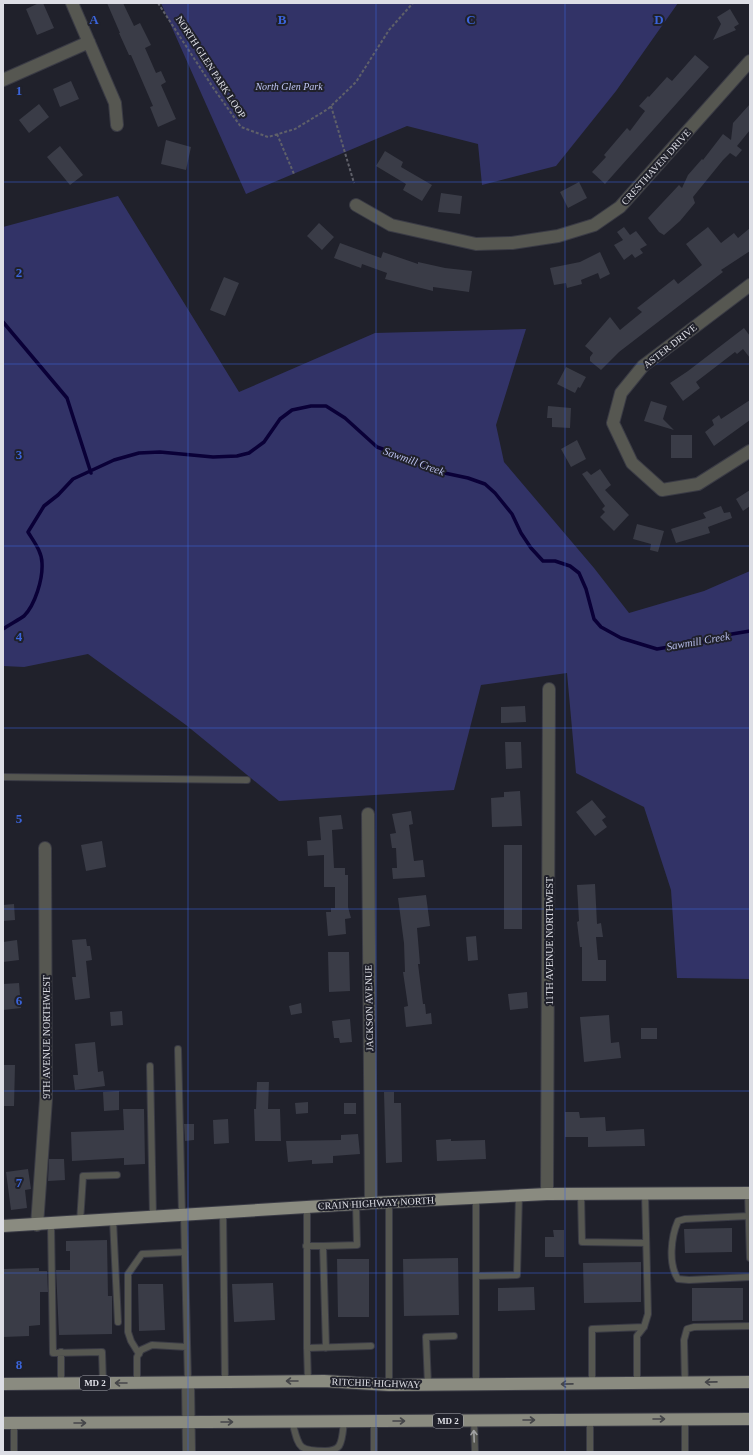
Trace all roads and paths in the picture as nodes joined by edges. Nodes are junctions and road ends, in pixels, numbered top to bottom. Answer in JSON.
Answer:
{"nodes":[{"id":1,"x":72,"y":3,"type":"edge"},
{"id":2,"x":158,"y":3,"type":"edge"},
{"id":3,"x":413,"y":3,"type":"edge"},
{"id":4,"x":89,"y":42,"type":"junction"},
{"id":5,"x":750,"y":61,"type":"edge"},
{"id":6,"x":3,"y":80,"type":"edge"},
{"id":7,"x":331,"y":106,"type":"junction"},
{"id":8,"x":117,"y":125,"type":"dead end"},
{"id":9,"x":277,"y":134,"type":"junction"},
{"id":10,"x":294,"y":174,"type":"dead end"},
{"id":11,"x":354,"y":183,"type":"dead end"},
{"id":12,"x":356,"y":205,"type":"dead end"},
{"id":13,"x":750,"y":285,"type":"edge"},
{"id":14,"x":750,"y":451,"type":"edge"},
{"id":15,"x":549,"y":689,"type":"dead end"},
{"id":16,"x":3,"y":777,"type":"edge"},
{"id":17,"x":247,"y":780,"type":"dead end"},
{"id":18,"x":368,"y":814,"type":"dead end"},
{"id":19,"x":45,"y":848,"type":"dead end"},
{"id":20,"x":178,"y":1049,"type":"dead end"},
{"id":21,"x":150,"y":1066,"type":"dead end"},
{"id":22,"x":116,"y":1175,"type":"dead end"},
{"id":23,"x":645,"y":1193,"type":"junction"},
{"id":24,"x":749,"y":1193,"type":"edge"},
{"id":25,"x":547,"y":1194,"type":"junction"},
{"id":26,"x":581,"y":1194,"type":"junction"},
{"id":27,"x":519,"y":1195,"type":"junction"},
{"id":28,"x":476,"y":1198,"type":"junction"},
{"id":29,"x":389,"y":1202,"type":"junction"},
{"id":30,"x":371,"y":1203,"type":"junction"},
{"id":31,"x":356,"y":1204,"type":"junction"},
{"id":32,"x":307,"y":1207,"type":"junction"},
{"id":33,"x":223,"y":1212,"type":"junction"},
{"id":34,"x":183,"y":1215,"type":"junction"},
{"id":35,"x":748,"y":1216,"type":"junction"},
{"id":36,"x":153,"y":1217,"type":"junction"},
{"id":37,"x":114,"y":1220,"type":"junction"},
{"id":38,"x":80,"y":1222,"type":"junction"},
{"id":39,"x":51,"y":1224,"type":"junction"},
{"id":40,"x":37,"y":1225,"type":"junction"},
{"id":41,"x":3,"y":1226,"type":"edge"},
{"id":42,"x":646,"y":1243,"type":"junction"},
{"id":43,"x":306,"y":1246,"type":"junction"},
{"id":44,"x":323,"y":1246,"type":"junction"},
{"id":45,"x":185,"y":1252,"type":"junction"},
{"id":46,"x":750,"y":1258,"type":"edge"},
{"id":47,"x":476,"y":1276,"type":"junction"},
{"id":48,"x":750,"y":1277,"type":"edge"},
{"id":49,"x":118,"y":1322,"type":"dead end"},
{"id":50,"x":750,"y":1326,"type":"edge"},
{"id":51,"x":644,"y":1327,"type":"junction"},
{"id":52,"x":454,"y":1336,"type":"dead end"},
{"id":53,"x":371,"y":1346,"type":"dead end"},
{"id":54,"x":187,"y":1347,"type":"junction"},
{"id":55,"x":307,"y":1348,"type":"junction"},
{"id":56,"x":326,"y":1348,"type":"junction"},
{"id":57,"x":61,"y":1352,"type":"junction"},
{"id":58,"x":139,"y":1354,"type":"junction"},
{"id":59,"x":308,"y":1381,"type":"junction"},
{"id":60,"x":225,"y":1382,"type":"junction"},
{"id":61,"x":750,"y":1382,"type":"edge"},
{"id":62,"x":103,"y":1383,"type":"junction"},
{"id":63,"x":137,"y":1383,"type":"junction"},
{"id":64,"x":188,"y":1383,"type":"junction"},
{"id":65,"x":592,"y":1383,"type":"junction"},
{"id":66,"x":637,"y":1383,"type":"junction"},
{"id":67,"x":685,"y":1383,"type":"junction"},
{"id":68,"x":3,"y":1384,"type":"edge"},
{"id":69,"x":61,"y":1384,"type":"junction"},
{"id":70,"x":476,"y":1384,"type":"junction"},
{"id":71,"x":389,"y":1385,"type":"junction"},
{"id":72,"x":428,"y":1385,"type":"junction"},
{"id":73,"x":685,"y":1419,"type":"junction"},
{"id":74,"x":750,"y":1419,"type":"edge"},
{"id":75,"x":474,"y":1420,"type":"junction"},
{"id":76,"x":590,"y":1420,"type":"junction"},
{"id":77,"x":292,"y":1421,"type":"junction"},
{"id":78,"x":344,"y":1421,"type":"junction"},
{"id":79,"x":374,"y":1421,"type":"junction"},
{"id":80,"x":188,"y":1422,"type":"junction"},
{"id":81,"x":9,"y":1423,"type":"edge"},
{"id":82,"x":14,"y":1452,"type":"edge"},
{"id":83,"x":189,"y":1452,"type":"edge"},
{"id":84,"x":374,"y":1452,"type":"edge"},
{"id":85,"x":475,"y":1452,"type":"edge"},
{"id":86,"x":590,"y":1452,"type":"edge"},
{"id":87,"x":686,"y":1452,"type":"edge"}],
"edges":[{"from":1,"to":4,"type":"street"},
{"from":2,"to":9,"type":"path","name":"NORTH GLEN PARK LOOP"},
{"from":3,"to":7,"type":"path","name":"NORTH GLEN PARK LOOP"},
{"from":4,"to":6,"type":"street"},
{"from":4,"to":8,"type":"street"},
{"from":5,"to":12,"type":"street","name":"CRESTHAVEN DRIVE"},
{"from":7,"to":9,"type":"path","name":"NORTH GLEN PARK LOOP"},
{"from":7,"to":11,"type":"path"},
{"from":9,"to":10,"type":"path"},
{"from":13,"to":14,"type":"street","name":"ASTER DRIVE"},
{"from":15,"to":25,"type":"street","name":"11TH AVENUE NORTHWEST"},
{"from":16,"to":17,"type":"lane"},
{"from":18,"to":30,"type":"street","name":"JACKSON AVENUE"},
{"from":19,"to":40,"type":"street","name":"9TH AVENUE NORTHWEST"},
{"from":20,"to":34,"type":"lane"},
{"from":21,"to":36,"type":"lane"},
{"from":22,"to":38,"type":"lane"},
{"from":23,"to":24,"type":"main road","name":"CRAIN HIGHWAY NORTH"},
{"from":23,"to":26,"type":"main road","name":"CRAIN HIGHWAY NORTH"},
{"from":23,"to":42,"type":"lane"},
{"from":24,"to":35,"type":"lane"},
{"from":25,"to":26,"type":"main road","name":"CRAIN HIGHWAY NORTH"},
{"from":25,"to":27,"type":"main road","name":"CRAIN HIGHWAY NORTH"},
{"from":26,"to":42,"type":"lane"},
{"from":27,"to":28,"type":"main road","name":"CRAIN HIGHWAY NORTH"},
{"from":27,"to":47,"type":"lane"},
{"from":28,"to":29,"type":"main road","name":"CRAIN HIGHWAY NORTH"},
{"from":28,"to":47,"type":"lane"},
{"from":29,"to":30,"type":"main road","name":"CRAIN HIGHWAY NORTH"},
{"from":29,"to":71,"type":"lane"},
{"from":30,"to":31,"type":"main road","name":"CRAIN HIGHWAY NORTH"},
{"from":31,"to":32,"type":"main road","name":"CRAIN HIGHWAY NORTH"},
{"from":31,"to":44,"type":"lane"},
{"from":32,"to":33,"type":"main road","name":"CRAIN HIGHWAY NORTH"},
{"from":32,"to":43,"type":"lane"},
{"from":33,"to":34,"type":"main road","name":"CRAIN HIGHWAY NORTH"},
{"from":33,"to":60,"type":"lane"},
{"from":34,"to":36,"type":"main road","name":"CRAIN HIGHWAY NORTH"},
{"from":34,"to":45,"type":"lane"},
{"from":35,"to":46,"type":"lane"},
{"from":35,"to":48,"type":"lane"},
{"from":36,"to":37,"type":"main road","name":"CRAIN HIGHWAY NORTH"},
{"from":37,"to":38,"type":"main road","name":"CRAIN HIGHWAY NORTH"},
{"from":37,"to":49,"type":"lane"},
{"from":38,"to":39,"type":"main road","name":"CRAIN HIGHWAY NORTH"},
{"from":39,"to":40,"type":"main road","name":"CRAIN HIGHWAY NORTH"},
{"from":39,"to":57,"type":"lane"},
{"from":40,"to":41,"type":"main road","name":"CRAIN HIGHWAY NORTH"},
{"from":42,"to":51,"type":"lane"},
{"from":43,"to":44,"type":"lane"},
{"from":43,"to":55,"type":"lane"},
{"from":44,"to":56,"type":"lane"},
{"from":45,"to":54,"type":"lane"},
{"from":45,"to":58,"type":"lane"},
{"from":47,"to":70,"type":"lane"},
{"from":50,"to":67,"type":"lane"},
{"from":51,"to":65,"type":"lane"},
{"from":51,"to":66,"type":"lane"},
{"from":52,"to":72,"type":"lane"},
{"from":53,"to":56,"type":"lane"},
{"from":54,"to":58,"type":"lane"},
{"from":54,"to":64,"type":"lane"},
{"from":55,"to":56,"type":"lane"},
{"from":55,"to":59,"type":"lane"},
{"from":57,"to":62,"type":"lane"},
{"from":57,"to":69,"type":"lane"},
{"from":58,"to":63,"type":"lane"},
{"from":59,"to":60,"type":"main road","name":"RITCHIE HIGHWAY","number":"MD 2","one_way":true},
{"from":59,"to":71,"type":"main road","name":"RITCHIE HIGHWAY","number":"MD 2"},
{"from":60,"to":64,"type":"main road","name":"RITCHIE HIGHWAY","number":"MD 2"},
{"from":61,"to":67,"type":"main road","name":"RITCHIE HIGHWAY","number":"MD 2","one_way":true},
{"from":63,"to":62,"type":"main road","name":"RITCHIE HIGHWAY","number":"MD 2","one_way":true},
{"from":62,"to":69,"type":"main road","name":"RITCHIE HIGHWAY","number":"MD 2"},
{"from":63,"to":64,"type":"main road","name":"RITCHIE HIGHWAY","number":"MD 2"},
{"from":64,"to":80,"type":"street"},
{"from":65,"to":66,"type":"main road","name":"RITCHIE HIGHWAY","number":"MD 2"},
{"from":65,"to":70,"type":"main road","name":"RITCHIE HIGHWAY","number":"MD 2","one_way":true},
{"from":66,"to":67,"type":"main road","name":"RITCHIE HIGHWAY","number":"MD 2"},
{"from":68,"to":69,"type":"main road","name":"RITCHIE HIGHWAY","number":"MD 2"},
{"from":70,"to":72,"type":"main road","name":"RITCHIE HIGHWAY","number":"MD 2"},
{"from":71,"to":72,"type":"main road","name":"RITCHIE HIGHWAY","number":"MD 2"},
{"from":73,"to":74,"type":"main road","number":"MD 2"},
{"from":76,"to":73,"type":"main road","number":"MD 2","one_way":true},
{"from":73,"to":87,"type":"lane"},
{"from":75,"to":76,"type":"main road","number":"MD 2","one_way":true},
{"from":79,"to":75,"type":"main road","number":"MD 2","one_way":true},
{"from":85,"to":75,"type":"lane","one_way":true},
{"from":76,"to":86,"type":"lane"},
{"from":77,"to":78,"type":"main road","number":"MD 2"},
{"from":77,"to":78,"type":"lane"},
{"from":80,"to":77,"type":"main road","number":"MD 2","one_way":true},
{"from":78,"to":79,"type":"main road","number":"MD 2"},
{"from":79,"to":84,"type":"lane"},
{"from":81,"to":80,"type":"main road","number":"MD 2","one_way":true},
{"from":80,"to":83,"type":"street"},
{"from":81,"to":82,"type":"lane"}]}
